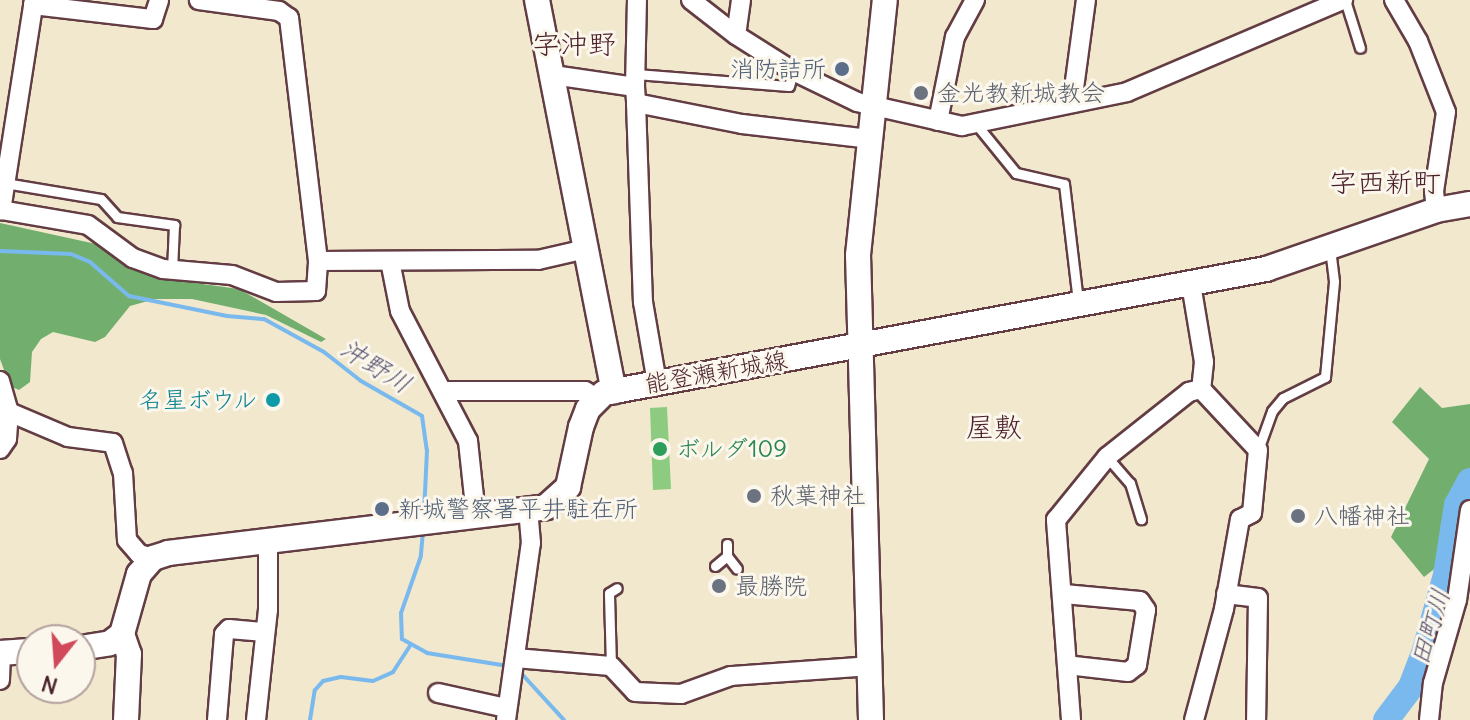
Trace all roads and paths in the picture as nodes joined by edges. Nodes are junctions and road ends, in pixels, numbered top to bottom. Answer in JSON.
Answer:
{"nodes":[{"id":1,"x":159,"y":0,"type":"edge"},
{"id":2,"x":199,"y":0,"type":"edge"},
{"id":3,"x":537,"y":0,"type":"edge"},
{"id":4,"x":637,"y":0,"type":"edge"},
{"id":5,"x":691,"y":0,"type":"edge"},
{"id":6,"x":741,"y":0,"type":"edge"},
{"id":7,"x":885,"y":0,"type":"edge"},
{"id":8,"x":975,"y":0,"type":"edge"},
{"id":9,"x":1086,"y":0,"type":"edge"},
{"id":10,"x":1344,"y":0,"type":"edge"},
{"id":11,"x":1394,"y":0,"type":"edge"},
{"id":12,"x":33,"y":3,"type":"edge"},
{"id":13,"x":736,"y":35,"type":"junction"},
{"id":14,"x":1360,"y":48,"type":"dead end"},
{"id":15,"x":793,"y":71,"type":"junction"},
{"id":16,"x":553,"y":75,"type":"junction"},
{"id":17,"x":636,"y":88,"type":"junction"},
{"id":18,"x":1072,"y":103,"type":"junction"},
{"id":19,"x":873,"y":105,"type":"junction"},
{"id":20,"x":938,"y":121,"type":"junction"},
{"id":21,"x":976,"y":124,"type":"junction"},
{"id":22,"x":869,"y":139,"type":"junction"},
{"id":23,"x":5,"y":183,"type":"junction"},
{"id":24,"x":1470,"y":204,"type":"edge"},
{"id":25,"x":0,"y":210,"type":"edge"},
{"id":26,"x":1436,"y":210,"type":"junction"},
{"id":27,"x":1330,"y":248,"type":"junction"},
{"id":28,"x":586,"y":249,"type":"junction"},
{"id":29,"x":318,"y":261,"type":"junction"},
{"id":30,"x":390,"y":261,"type":"junction"},
{"id":31,"x":172,"y":270,"type":"junction"},
{"id":32,"x":1191,"y":284,"type":"junction"},
{"id":33,"x":1078,"y":305,"type":"junction"},
{"id":34,"x":860,"y":346,"type":"junction"},
{"id":35,"x":0,"y":381,"type":"edge"},
{"id":36,"x":657,"y":383,"type":"junction"},
{"id":37,"x":1201,"y":389,"type":"junction"},
{"id":38,"x":443,"y":391,"type":"junction"},
{"id":39,"x":605,"y":395,"type":"junction"},
{"id":40,"x":9,"y":412,"type":"junction"},
{"id":41,"x":0,"y":449,"type":"edge"},
{"id":42,"x":1258,"y":450,"type":"junction"},
{"id":43,"x":1107,"y":457,"type":"junction"},
{"id":44,"x":528,"y":510,"type":"junction"},
{"id":45,"x":1470,"y":510,"type":"edge"},
{"id":46,"x":476,"y":516,"type":"junction"},
{"id":47,"x":1141,"y":519,"type":"dead end"},
{"id":48,"x":268,"y":540,"type":"junction"},
{"id":49,"x":727,"y":544,"type":"dead end"},
{"id":50,"x":727,"y":556,"type":"junction"},
{"id":51,"x":153,"y":558,"type":"junction"},
{"id":52,"x":715,"y":566,"type":"dead end"},
{"id":53,"x":737,"y":569,"type":"dead end"},
{"id":54,"x":617,"y":588,"type":"dead end"},
{"id":55,"x":1064,"y":594,"type":"junction"},
{"id":56,"x":1226,"y":594,"type":"junction"},
{"id":57,"x":265,"y":632,"type":"junction"},
{"id":58,"x":122,"y":634,"type":"junction"},
{"id":59,"x":96,"y":645,"type":"edge"},
{"id":60,"x":1,"y":653,"type":"edge"},
{"id":61,"x":515,"y":658,"type":"junction"},
{"id":62,"x":1067,"y":665,"type":"junction"},
{"id":63,"x":611,"y":666,"type":"junction"},
{"id":64,"x":870,"y":666,"type":"junction"},
{"id":65,"x":0,"y":680,"type":"edge"},
{"id":66,"x":438,"y":693,"type":"dead end"},
{"id":67,"x":506,"y":714,"type":"edge"},
{"id":68,"x":126,"y":720,"type":"edge"},
{"id":69,"x":217,"y":720,"type":"edge"},
{"id":70,"x":256,"y":720,"type":"edge"},
{"id":71,"x":871,"y":720,"type":"edge"},
{"id":72,"x":1071,"y":720,"type":"edge"},
{"id":73,"x":1194,"y":720,"type":"edge"},
{"id":74,"x":1256,"y":720,"type":"edge"},
{"id":75,"x":1429,"y":720,"type":"edge"}],
"edges":[{"from":1,"to":12,"type":"street"},
{"from":2,"to":29,"type":"street"},
{"from":3,"to":16,"type":"main road"},
{"from":4,"to":17,"type":"street"},
{"from":5,"to":13,"type":"street"},
{"from":6,"to":13,"type":"street"},
{"from":7,"to":19,"type":"main road"},
{"from":8,"to":20,"type":"street"},
{"from":9,"to":18,"type":"street"},
{"from":10,"to":14,"type":"lane"},
{"from":10,"to":18,"type":"street"},
{"from":11,"to":26,"type":"street"},
{"from":12,"to":23,"type":"street"},
{"from":13,"to":15,"type":"street"},
{"from":15,"to":17,"type":"lane"},
{"from":15,"to":19,"type":"street"},
{"from":16,"to":17,"type":"street"},
{"from":16,"to":28,"type":"main road"},
{"from":17,"to":22,"type":"street"},
{"from":17,"to":36,"type":"street"},
{"from":18,"to":21,"type":"street"},
{"from":19,"to":20,"type":"street"},
{"from":19,"to":22,"type":"main road"},
{"from":20,"to":21,"type":"street"},
{"from":21,"to":33,"type":"lane"},
{"from":22,"to":34,"type":"main road"},
{"from":23,"to":25,"type":"street"},
{"from":23,"to":31,"type":"lane"},
{"from":24,"to":26,"type":"main road","name":"能登瀬新城線"},
{"from":25,"to":31,"type":"street"},
{"from":26,"to":27,"type":"main road","name":"能登瀬新城線"},
{"from":27,"to":32,"type":"main road","name":"能登瀬新城線"},
{"from":27,"to":42,"type":"lane"},
{"from":28,"to":30,"type":"street"},
{"from":28,"to":39,"type":"main road"},
{"from":29,"to":30,"type":"street"},
{"from":29,"to":31,"type":"street"},
{"from":30,"to":38,"type":"street"},
{"from":32,"to":33,"type":"main road","name":"能登瀬新城線"},
{"from":32,"to":37,"type":"street"},
{"from":33,"to":34,"type":"main road","name":"能登瀬新城線"},
{"from":34,"to":36,"type":"main road","name":"能登瀬新城線"},
{"from":34,"to":64,"type":"main road"},
{"from":35,"to":40,"type":"street"},
{"from":36,"to":39,"type":"main road","name":"能登瀬新城線"},
{"from":37,"to":42,"type":"street"},
{"from":37,"to":43,"type":"street"},
{"from":38,"to":39,"type":"street"},
{"from":38,"to":46,"type":"street"},
{"from":39,"to":44,"type":"main road"},
{"from":40,"to":41,"type":"street"},
{"from":40,"to":51,"type":"street"},
{"from":42,"to":56,"type":"street"},
{"from":43,"to":47,"type":"lane"},
{"from":43,"to":55,"type":"street"},
{"from":44,"to":46,"type":"main road"},
{"from":44,"to":61,"type":"street"},
{"from":45,"to":75,"type":"street"},
{"from":46,"to":48,"type":"main road"},
{"from":48,"to":51,"type":"main road"},
{"from":48,"to":57,"type":"street"},
{"from":49,"to":50,"type":"lane"},
{"from":50,"to":52,"type":"lane"},
{"from":50,"to":53,"type":"lane"},
{"from":51,"to":58,"type":"main road"},
{"from":54,"to":63,"type":"lane"},
{"from":55,"to":62,"type":"street"},
{"from":55,"to":62,"type":"street"},
{"from":56,"to":73,"type":"street"},
{"from":56,"to":74,"type":"street"},
{"from":57,"to":69,"type":"street"},
{"from":57,"to":70,"type":"street"},
{"from":58,"to":59,"type":"main road"},
{"from":58,"to":68,"type":"main road"},
{"from":60,"to":65,"type":"street"},
{"from":61,"to":63,"type":"street"},
{"from":61,"to":67,"type":"street"},
{"from":62,"to":72,"type":"street"},
{"from":63,"to":64,"type":"street"},
{"from":64,"to":71,"type":"main road"},
{"from":66,"to":67,"type":"street"}]}
